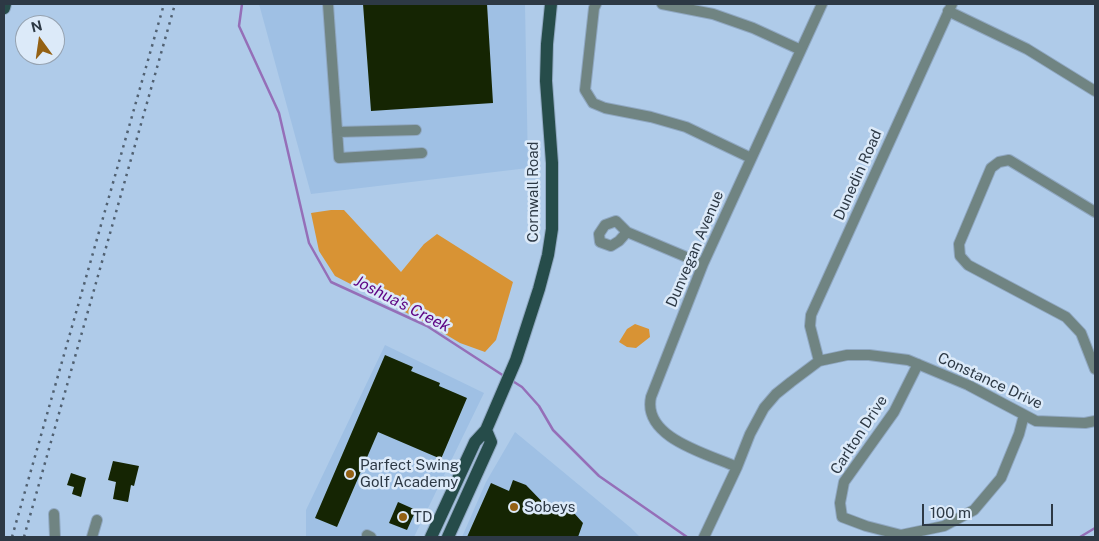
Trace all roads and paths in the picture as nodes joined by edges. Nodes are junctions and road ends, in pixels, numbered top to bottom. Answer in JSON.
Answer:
{"nodes":[{"id":1,"x":5,"y":4,"type":"edge"},
{"id":2,"x":328,"y":4,"type":"edge"},
{"id":3,"x":551,"y":4,"type":"edge"},
{"id":4,"x":596,"y":4,"type":"edge"},
{"id":5,"x":662,"y":4,"type":"edge"},
{"id":6,"x":822,"y":4,"type":"edge"},
{"id":7,"x":950,"y":7,"type":"edge"},
{"id":8,"x":4,"y":8,"type":"edge"},
{"id":9,"x":801,"y":50,"type":"junction"},
{"id":10,"x":1095,"y":90,"type":"edge"},
{"id":11,"x":416,"y":130,"type":"dead end"},
{"id":12,"x":337,"y":132,"type":"junction"},
{"id":13,"x":422,"y":152,"type":"dead end"},
{"id":14,"x":751,"y":158,"type":"junction"},
{"id":15,"x":1095,"y":212,"type":"edge"},
{"id":16,"x":627,"y":232,"type":"dead end"},
{"id":17,"x":703,"y":264,"type":"junction"},
{"id":18,"x":819,"y":361,"type":"junction"},
{"id":19,"x":918,"y":364,"type":"junction"},
{"id":20,"x":1095,"y":369,"type":"edge"},
{"id":21,"x":1024,"y":416,"type":"junction"},
{"id":22,"x":1095,"y":420,"type":"edge"},
{"id":23,"x":486,"y":430,"type":"junction"},
{"id":24,"x":737,"y":467,"type":"junction"},
{"id":25,"x":54,"y":514,"type":"dead end"},
{"id":26,"x":96,"y":520,"type":"dead end"},
{"id":27,"x":55,"y":537,"type":"edge"},
{"id":28,"x":92,"y":537,"type":"edge"},
{"id":29,"x":431,"y":537,"type":"edge"},
{"id":30,"x":448,"y":537,"type":"edge"},
{"id":31,"x":704,"y":537,"type":"edge"}],
"edges":[{"from":1,"to":8,"type":"main road"},
{"from":2,"to":12,"type":"street"},
{"from":3,"to":23,"type":"main road","name":"Cornwall Road"},
{"from":4,"to":14,"type":"street"},
{"from":5,"to":9,"type":"street"},
{"from":6,"to":9,"type":"street","name":"Dunvegan Avenue"},
{"from":7,"to":10,"type":"street"},
{"from":7,"to":18,"type":"street","name":"Dunedin Road"},
{"from":9,"to":14,"type":"street","name":"Dunvegan Avenue"},
{"from":11,"to":12,"type":"street"},
{"from":12,"to":13,"type":"street"},
{"from":14,"to":17,"type":"street","name":"Dunvegan Avenue"},
{"from":15,"to":20,"type":"street"},
{"from":16,"to":17,"type":"street"},
{"from":17,"to":24,"type":"street","name":"Dunvegan Avenue"},
{"from":18,"to":19,"type":"street","name":"Constance Drive"},
{"from":18,"to":24,"type":"street","name":"Constance Drive"},
{"from":19,"to":21,"type":"street","name":"Constance Drive"},
{"from":19,"to":21,"type":"street","name":"Carlton Drive"},
{"from":21,"to":22,"type":"street","name":"Constance Drive"},
{"from":23,"to":29,"type":"main road","name":"Cornwall Road"},
{"from":23,"to":30,"type":"main road","name":"Cornwall Road"},
{"from":24,"to":31,"type":"street","name":"Constance Drive"},
{"from":25,"to":27,"type":"street"},
{"from":26,"to":28,"type":"street"}]}
